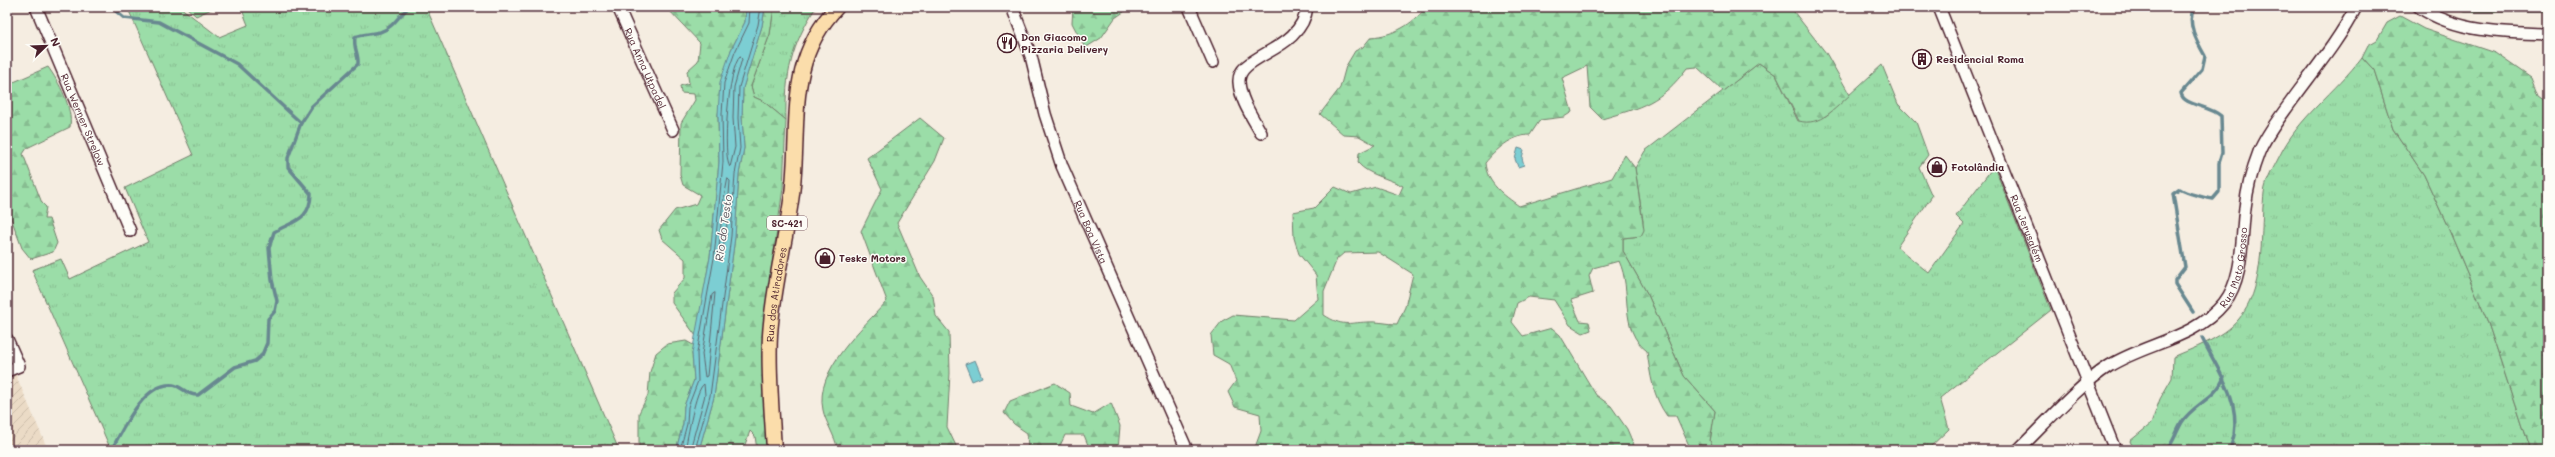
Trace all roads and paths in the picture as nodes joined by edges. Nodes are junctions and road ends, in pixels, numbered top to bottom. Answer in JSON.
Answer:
{"nodes":[{"id":1,"x":36,"y":7,"type":"edge"},
{"id":2,"x":618,"y":7,"type":"edge"},
{"id":3,"x":837,"y":7,"type":"edge"},
{"id":4,"x":1012,"y":7,"type":"edge"},
{"id":5,"x":1189,"y":7,"type":"edge"},
{"id":6,"x":1307,"y":7,"type":"edge"},
{"id":7,"x":1939,"y":7,"type":"edge"},
{"id":8,"x":2356,"y":7,"type":"edge"},
{"id":9,"x":2419,"y":7,"type":"edge"},
{"id":10,"x":2548,"y":34,"type":"edge"},
{"id":11,"x":1213,"y":62,"type":"dead end"},
{"id":12,"x":673,"y":130,"type":"dead end"},
{"id":13,"x":1261,"y":133,"type":"dead end"},
{"id":14,"x":130,"y":231,"type":"dead end"},
{"id":15,"x":7,"y":339,"type":"edge"},
{"id":16,"x":7,"y":371,"type":"edge"},
{"id":17,"x":2090,"y":382,"type":"junction"},
{"id":18,"x":774,"y":450,"type":"edge"},
{"id":19,"x":1187,"y":450,"type":"edge"},
{"id":20,"x":2018,"y":450,"type":"edge"},
{"id":21,"x":2115,"y":450,"type":"edge"}],
"edges":[{"from":1,"to":14,"type":"street","name":"Rua Werner Strelow"},
{"from":2,"to":12,"type":"street","name":"Rua Anna Utpadel"},
{"from":3,"to":18,"type":"main road","name":"Rua dos Atiradores","number":"SC-421"},
{"from":4,"to":19,"type":"street","name":"Rua Boa Vista"},
{"from":5,"to":11,"type":"street"},
{"from":6,"to":13,"type":"street"},
{"from":7,"to":17,"type":"street","name":"Rua Jerusalém"},
{"from":8,"to":17,"type":"street","name":"Rua Mato Grosso"},
{"from":9,"to":10,"type":"street"},
{"from":15,"to":16,"type":"street"},
{"from":17,"to":20,"type":"street","name":"Rua Mato Grosso"},
{"from":17,"to":21,"type":"street","name":"Rua Jerusalém"}]}
